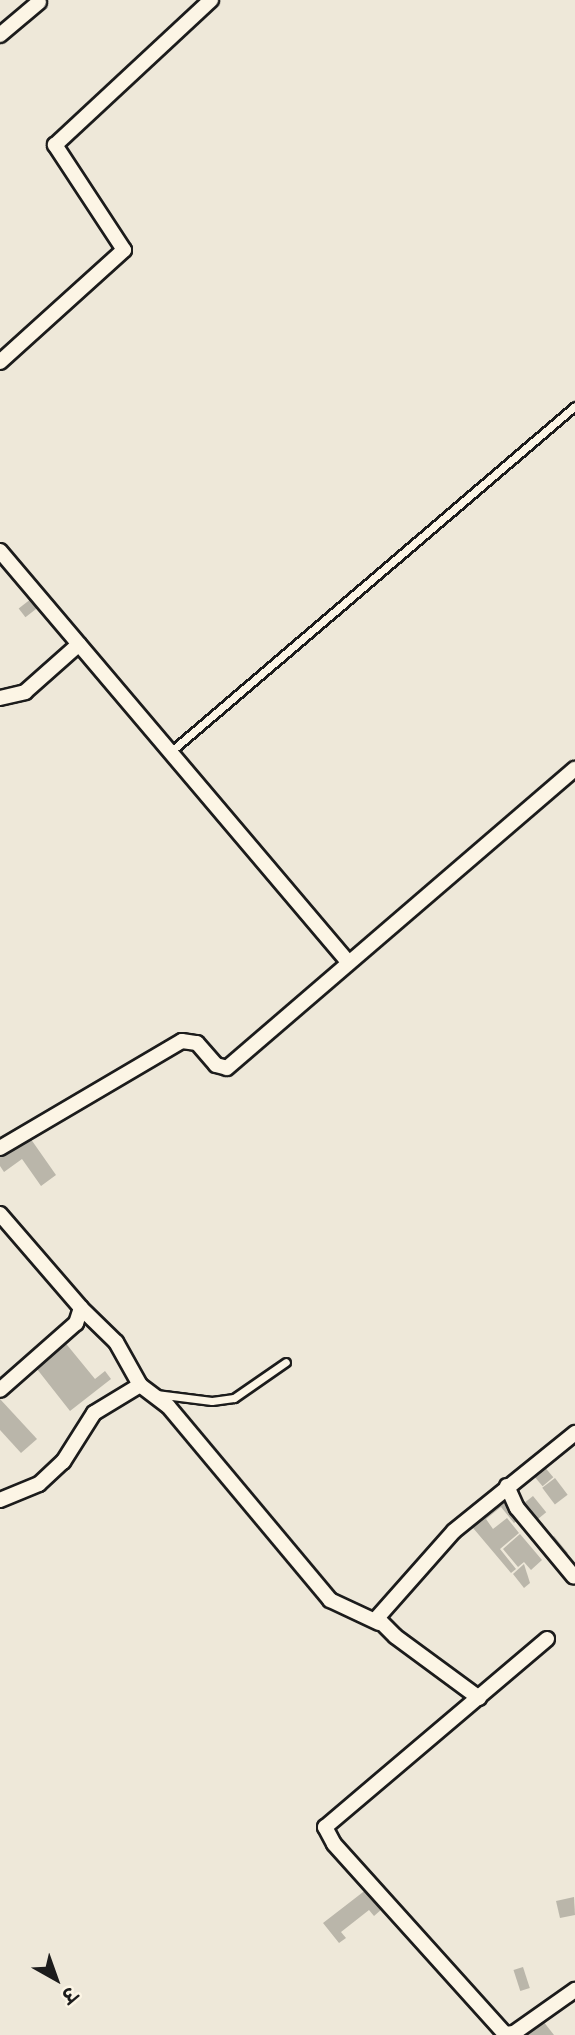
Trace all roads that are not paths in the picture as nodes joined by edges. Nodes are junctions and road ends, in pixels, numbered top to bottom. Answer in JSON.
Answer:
{"nodes":[{"id":1,"x":211,"y":0,"type":"edge"},
{"id":2,"x":39,"y":2,"type":"dead end"},
{"id":3,"x":0,"y":35,"type":"edge"},
{"id":4,"x":0,"y":362,"type":"edge"},
{"id":5,"x":575,"y":406,"type":"edge"},
{"id":6,"x":0,"y":551,"type":"edge"},
{"id":7,"x":79,"y":644,"type":"junction"},
{"id":8,"x":0,"y":698,"type":"edge"},
{"id":9,"x":169,"y":752,"type":"junction"},
{"id":10,"x":575,"y":769,"type":"edge"},
{"id":11,"x":348,"y":962,"type":"junction"},
{"id":12,"x":0,"y":1148,"type":"edge"},
{"id":13,"x":0,"y":1214,"type":"edge"},
{"id":14,"x":81,"y":1308,"type":"junction"},
{"id":15,"x":286,"y":1362,"type":"dead end"},
{"id":16,"x":146,"y":1389,"type":"junction"},
{"id":17,"x":0,"y":1390,"type":"edge"},
{"id":18,"x":575,"y":1433,"type":"edge"},
{"id":19,"x":507,"y":1486,"type":"junction"},
{"id":20,"x":0,"y":1500,"type":"edge"},
{"id":21,"x":574,"y":1577,"type":"edge"},
{"id":22,"x":379,"y":1623,"type":"junction"},
{"id":23,"x":547,"y":1639,"type":"dead end"},
{"id":24,"x":480,"y":1698,"type":"junction"},
{"id":25,"x":575,"y":1990,"type":"edge"}],
"edges":[{"from":1,"to":4,"type":"street"},
{"from":2,"to":3,"type":"street"},
{"from":5,"to":9,"type":"lane"},
{"from":6,"to":7,"type":"street"},
{"from":7,"to":8,"type":"street"},
{"from":7,"to":9,"type":"street"},
{"from":9,"to":11,"type":"street"},
{"from":10,"to":11,"type":"street"},
{"from":11,"to":12,"type":"street"},
{"from":13,"to":14,"type":"street"},
{"from":14,"to":16,"type":"street"},
{"from":14,"to":17,"type":"street"},
{"from":15,"to":16,"type":"lane"},
{"from":16,"to":20,"type":"street"},
{"from":16,"to":22,"type":"street"},
{"from":18,"to":19,"type":"street"},
{"from":19,"to":21,"type":"street"},
{"from":19,"to":22,"type":"street"},
{"from":22,"to":24,"type":"street"},
{"from":23,"to":24,"type":"street"},
{"from":24,"to":25,"type":"street"}]}
